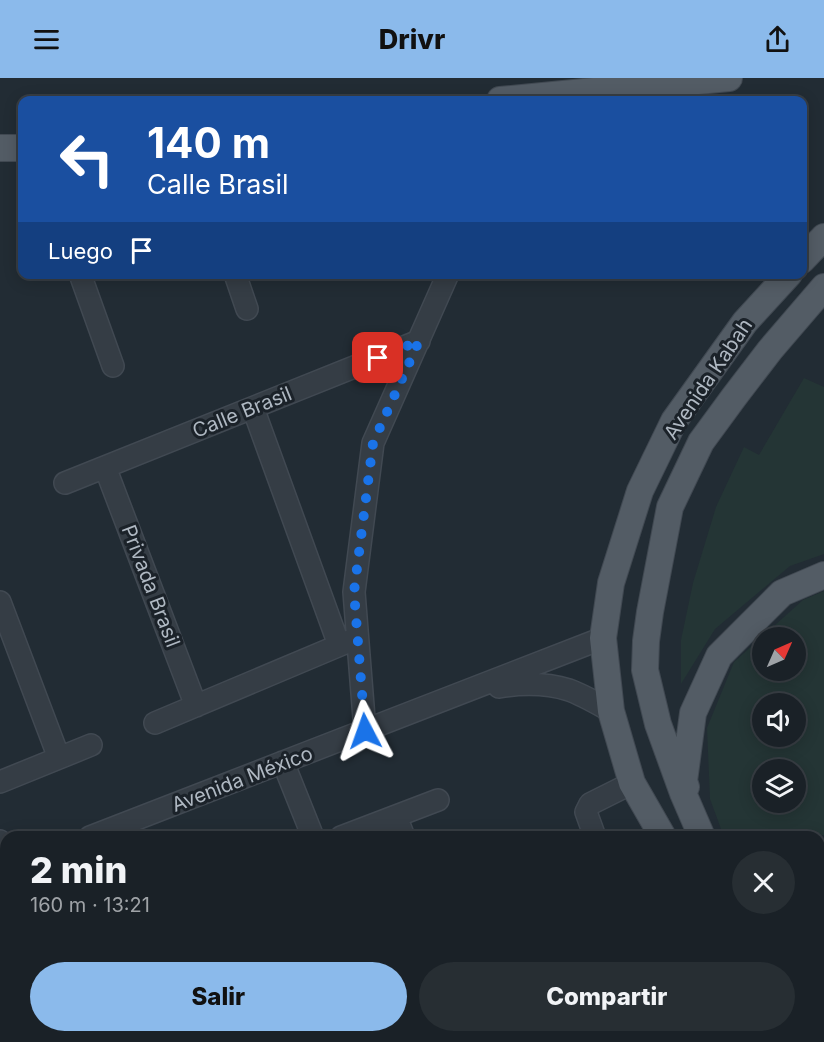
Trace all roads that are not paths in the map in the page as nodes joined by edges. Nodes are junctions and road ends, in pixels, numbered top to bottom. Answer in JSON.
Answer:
{"nodes":[{"id":1,"x":729,"y":78,"type":"edge"},
{"id":2,"x":650,"y":82,"type":"edge"},
{"id":3,"x":533,"y":96,"type":"edge"},
{"id":4,"x":18,"y":147,"type":"edge"},
{"id":5,"x":0,"y":148,"type":"edge"},
{"id":6,"x":824,"y":237,"type":"edge"},
{"id":7,"x":807,"y":255,"type":"edge"},
{"id":8,"x":82,"y":279,"type":"edge"},
{"id":9,"x":237,"y":279,"type":"edge"},
{"id":10,"x":446,"y":279,"type":"edge"},
{"id":11,"x":784,"y":279,"type":"edge"},
{"id":12,"x":824,"y":286,"type":"edge"},
{"id":13,"x":247,"y":309,"type":"dead end"},
{"id":14,"x":419,"y":341,"type":"junction"},
{"id":15,"x":112,"y":366,"type":"dead end"},
{"id":16,"x":253,"y":408,"type":"junction"},
{"id":17,"x":105,"y":467,"type":"junction"},
{"id":18,"x":65,"y":483,"type":"dead end"},
{"id":19,"x":824,"y":575,"type":"edge"},
{"id":20,"x":0,"y":602,"type":"edge"},
{"id":21,"x":603,"y":638,"type":"junction"},
{"id":22,"x":349,"y":641,"type":"junction"},
{"id":23,"x":460,"y":694,"type":"junction"},
{"id":24,"x":196,"y":706,"type":"junction"},
{"id":25,"x":611,"y":711,"type":"junction"},
{"id":26,"x":155,"y":723,"type":"dead end"},
{"id":27,"x":365,"y":731,"type":"junction"},
{"id":28,"x":91,"y":745,"type":"dead end"},
{"id":29,"x":59,"y":758,"type":"junction"},
{"id":30,"x":284,"y":762,"type":"junction"},
{"id":31,"x":0,"y":782,"type":"edge"},
{"id":32,"x":632,"y":783,"type":"junction"},
{"id":33,"x":438,"y":800,"type":"dead end"},
{"id":34,"x":396,"y":816,"type":"junction"},
{"id":35,"x":106,"y":831,"type":"edge"},
{"id":36,"x":311,"y":831,"type":"edge"},
{"id":37,"x":356,"y":831,"type":"edge"},
{"id":38,"x":402,"y":831,"type":"edge"},
{"id":39,"x":593,"y":831,"type":"edge"},
{"id":40,"x":646,"y":831,"type":"edge"},
{"id":41,"x":660,"y":831,"type":"edge"},
{"id":42,"x":702,"y":831,"type":"edge"},
{"id":43,"x":703,"y":831,"type":"edge"}],
"edges":[{"from":1,"to":2,"type":"main road"},
{"from":2,"to":3,"type":"main road"},
{"from":4,"to":5,"type":"main road"},
{"from":6,"to":7,"type":"main road"},
{"from":8,"to":15,"type":"street"},
{"from":9,"to":13,"type":"street"},
{"from":10,"to":14,"type":"street"},
{"from":11,"to":21,"type":"main road","name":"Avenida Kabah"},
{"from":12,"to":42,"type":"main road","name":"Avenida Kabah"},
{"from":14,"to":16,"type":"street","name":"Calle Brasil"},
{"from":14,"to":22,"type":"street"},
{"from":16,"to":17,"type":"street","name":"Calle Brasil"},
{"from":16,"to":22,"type":"street"},
{"from":17,"to":18,"type":"street","name":"Calle Brasil"},
{"from":17,"to":24,"type":"street","name":"Privada Brasil"},
{"from":19,"to":43,"type":"main road"},
{"from":20,"to":29,"type":"street"},
{"from":21,"to":23,"type":"street","name":"Avenida México"},
{"from":21,"to":25,"type":"main road","name":"Avenida Kabah"},
{"from":22,"to":24,"type":"street"},
{"from":22,"to":27,"type":"street"},
{"from":23,"to":25,"type":"street","name":"Avenida México"},
{"from":23,"to":27,"type":"street","name":"Avenida México"},
{"from":24,"to":26,"type":"street"},
{"from":25,"to":32,"type":"main road","name":"Avenida Kabah"},
{"from":27,"to":30,"type":"street","name":"Avenida México"},
{"from":28,"to":29,"type":"street"},
{"from":29,"to":31,"type":"street"},
{"from":30,"to":35,"type":"street","name":"Avenida México"},
{"from":30,"to":36,"type":"street"},
{"from":32,"to":39,"type":"street"},
{"from":32,"to":40,"type":"main road"},
{"from":32,"to":41,"type":"main road","name":"Avenida Kabah"},
{"from":33,"to":34,"type":"street"},
{"from":34,"to":37,"type":"street"},
{"from":34,"to":38,"type":"street"}]}
